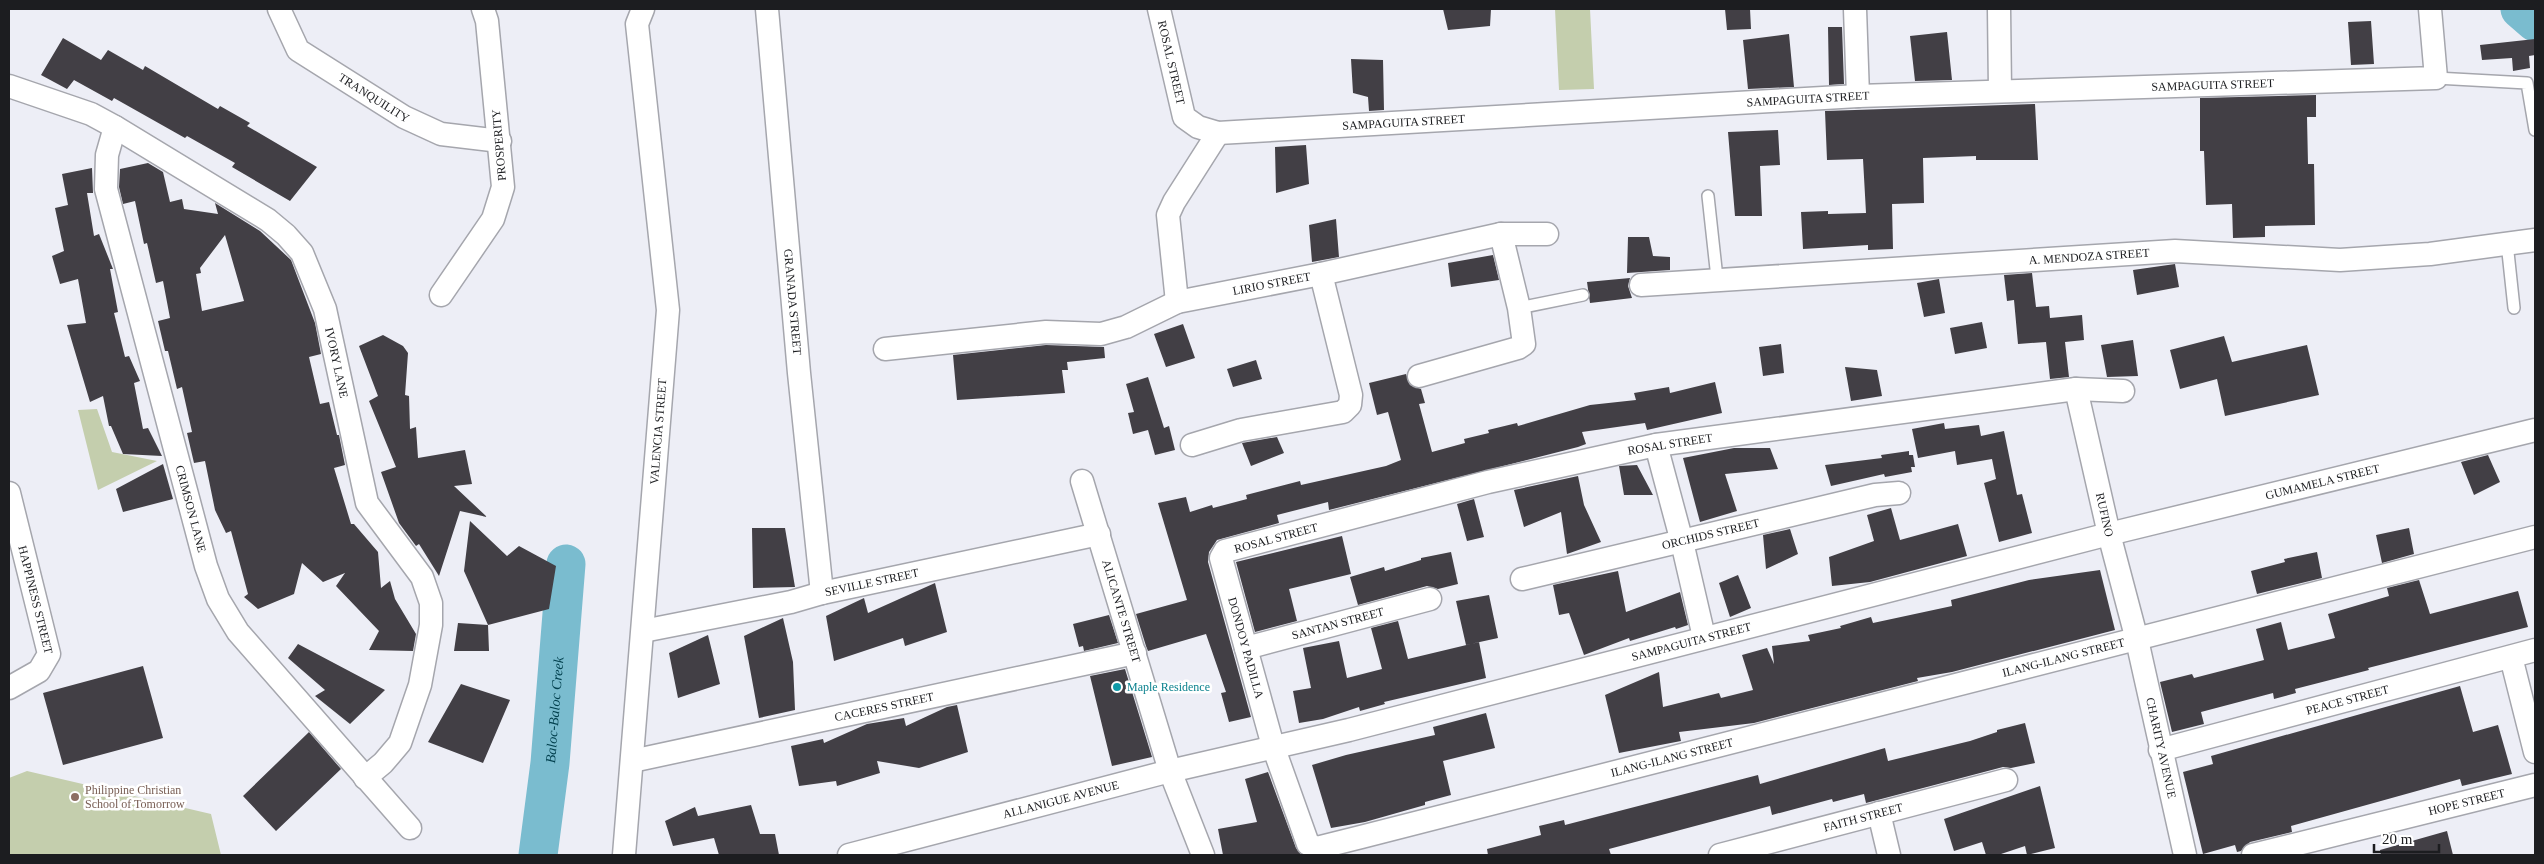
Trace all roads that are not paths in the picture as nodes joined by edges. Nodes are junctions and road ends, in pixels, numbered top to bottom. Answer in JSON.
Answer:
{"nodes":[{"id":1,"x":279,"y":9,"type":"edge"},
{"id":2,"x":483,"y":9,"type":"edge"},
{"id":3,"x":643,"y":9,"type":"edge"},
{"id":4,"x":768,"y":9,"type":"edge"},
{"id":5,"x":1159,"y":9,"type":"edge"},
{"id":6,"x":1855,"y":9,"type":"edge"},
{"id":7,"x":1999,"y":9,"type":"edge"},
{"id":8,"x":2430,"y":9,"type":"edge"},
{"id":9,"x":2436,"y":78,"type":"junction"},
{"id":10,"x":9,"y":86,"type":"edge"},
{"id":11,"x":2000,"y":91,"type":"junction"},
{"id":12,"x":1858,"y":96,"type":"junction"},
{"id":13,"x":1184,"y":117,"type":"joint"},
{"id":14,"x":115,"y":127,"type":"junction"},
{"id":15,"x":2535,"y":130,"type":"edge"},
{"id":16,"x":1218,"y":133,"type":"junction"},
{"id":17,"x":500,"y":141,"type":"junction"},
{"id":18,"x":1708,"y":196,"type":"dead end"},
{"id":19,"x":1502,"y":234,"type":"junction"},
{"id":20,"x":1547,"y":234,"type":"dead end"},
{"id":21,"x":2535,"y":240,"type":"edge"},
{"id":22,"x":2507,"y":244,"type":"junction"},
{"id":23,"x":1321,"y":274,"type":"junction"},
{"id":24,"x":1716,"y":278,"type":"junction"},
{"id":25,"x":1641,"y":285,"type":"dead end"},
{"id":26,"x":441,"y":295,"type":"dead end"},
{"id":27,"x":1583,"y":296,"type":"dead end"},
{"id":28,"x":1177,"y":302,"type":"junction"},
{"id":29,"x":1519,"y":308,"type":"junction"},
{"id":30,"x":2514,"y":308,"type":"dead end"},
{"id":31,"x":885,"y":349,"type":"dead end"},
{"id":32,"x":1419,"y":376,"type":"dead end"},
{"id":33,"x":2076,"y":389,"type":"junction"},
{"id":34,"x":2123,"y":391,"type":"dead end"},
{"id":35,"x":2535,"y":430,"type":"edge"},
{"id":36,"x":1192,"y":444,"type":"dead end"},
{"id":37,"x":1656,"y":445,"type":"junction"},
{"id":38,"x":1082,"y":481,"type":"dead end"},
{"id":39,"x":9,"y":493,"type":"edge"},
{"id":40,"x":1899,"y":493,"type":"dead end"},
{"id":41,"x":1099,"y":534,"type":"junction"},
{"id":42,"x":2110,"y":534,"type":"junction"},
{"id":43,"x":2535,"y":537,"type":"edge"},
{"id":44,"x":1682,"y":542,"type":"junction"},
{"id":45,"x":1225,"y":551,"type":"joint"},
{"id":46,"x":1522,"y":579,"type":"dead end"},
{"id":47,"x":822,"y":593,"type":"junction"},
{"id":48,"x":1430,"y":599,"type":"dead end"},
{"id":49,"x":643,"y":631,"type":"junction"},
{"id":50,"x":1704,"y":637,"type":"junction"},
{"id":51,"x":2137,"y":640,"type":"junction"},
{"id":52,"x":1246,"y":648,"type":"junction"},
{"id":53,"x":2535,"y":650,"type":"edge"},
{"id":54,"x":1135,"y":653,"type":"junction"},
{"id":55,"x":2511,"y":657,"type":"junction"},
{"id":56,"x":9,"y":688,"type":"edge"},
{"id":57,"x":1273,"y":746,"type":"junction"},
{"id":58,"x":2160,"y":750,"type":"junction"},
{"id":59,"x":2535,"y":752,"type":"edge"},
{"id":60,"x":632,"y":760,"type":"junction"},
{"id":61,"x":1170,"y":771,"type":"junction"},
{"id":62,"x":366,"y":778,"type":"junction"},
{"id":63,"x":2006,"y":780,"type":"dead end"},
{"id":64,"x":2535,"y":786,"type":"edge"},
{"id":65,"x":1879,"y":813,"type":"junction"},
{"id":66,"x":410,"y":828,"type":"dead end"},
{"id":67,"x":624,"y":855,"type":"edge"},
{"id":68,"x":850,"y":855,"type":"edge"},
{"id":69,"x":1203,"y":855,"type":"edge"},
{"id":70,"x":1720,"y":855,"type":"edge"},
{"id":71,"x":1889,"y":855,"type":"edge"},
{"id":72,"x":2185,"y":855,"type":"edge"},
{"id":73,"x":2253,"y":855,"type":"edge"}],
"edges":[{"from":1,"to":17,"type":"street","name":"TRANQUILITY"},
{"from":2,"to":17,"type":"street","name":"PROSPERITY"},
{"from":3,"to":49,"type":"street","name":"VALENCIA STREET"},
{"from":4,"to":47,"type":"street","name":"GRANADA STREET"},
{"from":5,"to":13,"type":"street","name":"ROSAL STREET"},
{"from":6,"to":12,"type":"street"},
{"from":7,"to":11,"type":"street"},
{"from":8,"to":9,"type":"street"},
{"from":9,"to":11,"type":"street","name":"SAMPAGUITA STREET"},
{"from":9,"to":15,"type":"lane"},
{"from":10,"to":14,"type":"street","name":"IVORY LANE"},
{"from":11,"to":12,"type":"street","name":"SAMPAGUITA STREET"},
{"from":12,"to":16,"type":"street","name":"SAMPAGUITA STREET"},
{"from":13,"to":16,"type":"street","name":"SAMPAGUITA STREET"},
{"from":14,"to":62,"type":"street","name":"CRIMSON LANE"},
{"from":14,"to":62,"type":"street","name":"IVORY LANE"},
{"from":16,"to":28,"type":"street"},
{"from":17,"to":26,"type":"street","name":"PROSPERITY"},
{"from":18,"to":24,"type":"lane"},
{"from":19,"to":20,"type":"street","name":"LIRIO STREET"},
{"from":19,"to":23,"type":"street","name":"LIRIO STREET"},
{"from":19,"to":29,"type":"street"},
{"from":21,"to":22,"type":"street","name":"A. MENDOZA STREET"},
{"from":22,"to":24,"type":"street","name":"A. MENDOZA STREET"},
{"from":22,"to":30,"type":"lane"},
{"from":23,"to":28,"type":"street","name":"LIRIO STREET"},
{"from":23,"to":36,"type":"street"},
{"from":24,"to":25,"type":"street","name":"A. MENDOZA STREET"},
{"from":27,"to":29,"type":"lane"},
{"from":28,"to":31,"type":"street","name":"LIRIO STREET"},
{"from":29,"to":32,"type":"street"},
{"from":33,"to":34,"type":"street","name":"ROSAL STREET"},
{"from":33,"to":37,"type":"street","name":"ROSAL STREET"},
{"from":33,"to":42,"type":"street","name":"RUFINO"},
{"from":35,"to":42,"type":"street","name":"GUMAMELA STREET"},
{"from":37,"to":44,"type":"street"},
{"from":37,"to":45,"type":"street","name":"ROSAL STREET"},
{"from":38,"to":41,"type":"street","name":"ALICANTE STREET"},
{"from":39,"to":56,"type":"street","name":"HAPPINESS STREET"},
{"from":40,"to":44,"type":"street","name":"ORCHIDS STREET"},
{"from":41,"to":47,"type":"street","name":"SEVILLE STREET"},
{"from":41,"to":54,"type":"street","name":"ALICANTE STREET"},
{"from":42,"to":50,"type":"street","name":"SAMPAGUITA STREET"},
{"from":42,"to":51,"type":"street","name":"RUFINO"},
{"from":43,"to":51,"type":"street"},
{"from":44,"to":46,"type":"street","name":"ORCHIDS STREET"},
{"from":44,"to":50,"type":"street"},
{"from":45,"to":52,"type":"street","name":"DONDOY PADILLA"},
{"from":47,"to":49,"type":"street","name":"SEVILLE STREET"},
{"from":48,"to":52,"type":"street","name":"SANTAN STREET"},
{"from":49,"to":60,"type":"street","name":"VALENCIA STREET"},
{"from":50,"to":57,"type":"street","name":"SAMPAGUITA STREET"},
{"from":51,"to":57,"type":"street","name":"ILANG-ILANG STREET"},
{"from":51,"to":58,"type":"street","name":"CHARITY AVENUE"},
{"from":52,"to":57,"type":"street","name":"DONDOY PADILLA"},
{"from":53,"to":55,"type":"street","name":"PEACE STREET"},
{"from":54,"to":60,"type":"street","name":"CACERES STREET"},
{"from":54,"to":61,"type":"street","name":"ALICANTE STREET"},
{"from":55,"to":58,"type":"street","name":"PEACE STREET"},
{"from":55,"to":59,"type":"street"},
{"from":57,"to":61,"type":"street","name":"ALLANIGUE AVENUE"},
{"from":58,"to":72,"type":"street","name":"CHARITY AVENUE"},
{"from":60,"to":67,"type":"street","name":"VALENCIA STREET"},
{"from":61,"to":68,"type":"street","name":"ALLANIGUE AVENUE"},
{"from":61,"to":69,"type":"street","name":"ALICANTE STREET"},
{"from":62,"to":66,"type":"street","name":"CRIMSON LANE"},
{"from":63,"to":65,"type":"street","name":"FAITH STREET"},
{"from":64,"to":73,"type":"street","name":"HOPE STREET"},
{"from":65,"to":70,"type":"street","name":"FAITH STREET"},
{"from":65,"to":71,"type":"street"}]}
